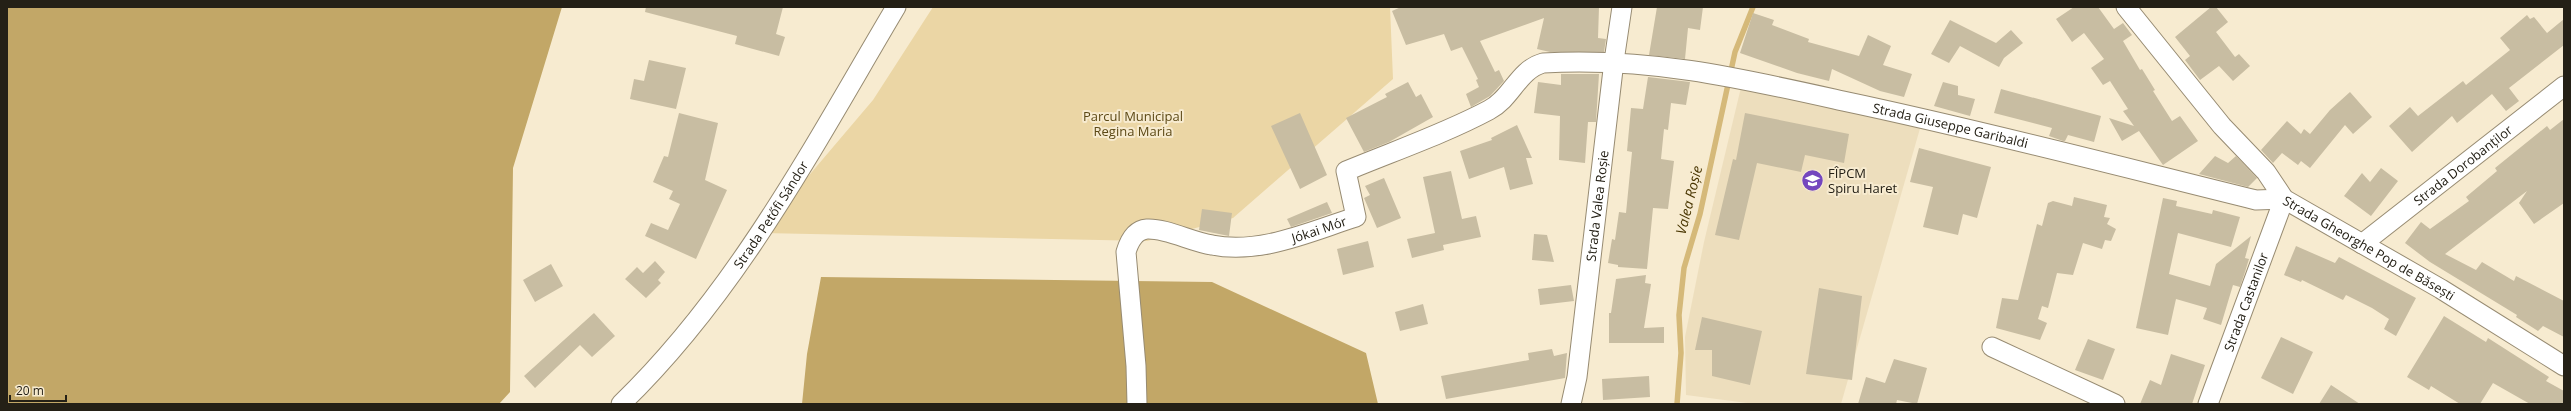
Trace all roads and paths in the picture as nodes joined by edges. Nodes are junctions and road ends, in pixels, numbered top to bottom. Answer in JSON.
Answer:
{"nodes":[{"id":1,"x":896,"y":7,"type":"edge"},
{"id":2,"x":1622,"y":7,"type":"edge"},
{"id":3,"x":2126,"y":7,"type":"edge"},
{"id":4,"x":1614,"y":61,"type":"junction"},
{"id":5,"x":2564,"y":86,"type":"edge"},
{"id":6,"x":2284,"y":199,"type":"junction"},
{"id":7,"x":2362,"y":244,"type":"junction"},
{"id":8,"x":1992,"y":347,"type":"dead end"},
{"id":9,"x":2564,"y":366,"type":"edge"},
{"id":10,"x":621,"y":404,"type":"edge"},
{"id":11,"x":1137,"y":404,"type":"edge"},
{"id":12,"x":1571,"y":404,"type":"edge"},
{"id":13,"x":2115,"y":404,"type":"edge"},
{"id":14,"x":2208,"y":404,"type":"edge"}],
"edges":[{"from":1,"to":10,"type":"street","name":"Strada Petőfi Sándor"},
{"from":2,"to":4,"type":"street","name":"Strada Valea Roșie"},
{"from":3,"to":6,"type":"street","name":"Strada Gheorghe Pop de Băsești"},
{"from":4,"to":6,"type":"street","name":"Strada Giuseppe Garibaldi"},
{"from":4,"to":11,"type":"street","name":"Jókai Mór"},
{"from":4,"to":12,"type":"street","name":"Strada Valea Roșie"},
{"from":5,"to":7,"type":"street","name":"Strada Dorobanților"},
{"from":6,"to":7,"type":"street","name":"Strada Gheorghe Pop de Băsești"},
{"from":6,"to":14,"type":"street","name":"Strada Castanilor"},
{"from":7,"to":9,"type":"street","name":"Strada Gheorghe Pop de Băsești"},
{"from":8,"to":13,"type":"street"}]}
